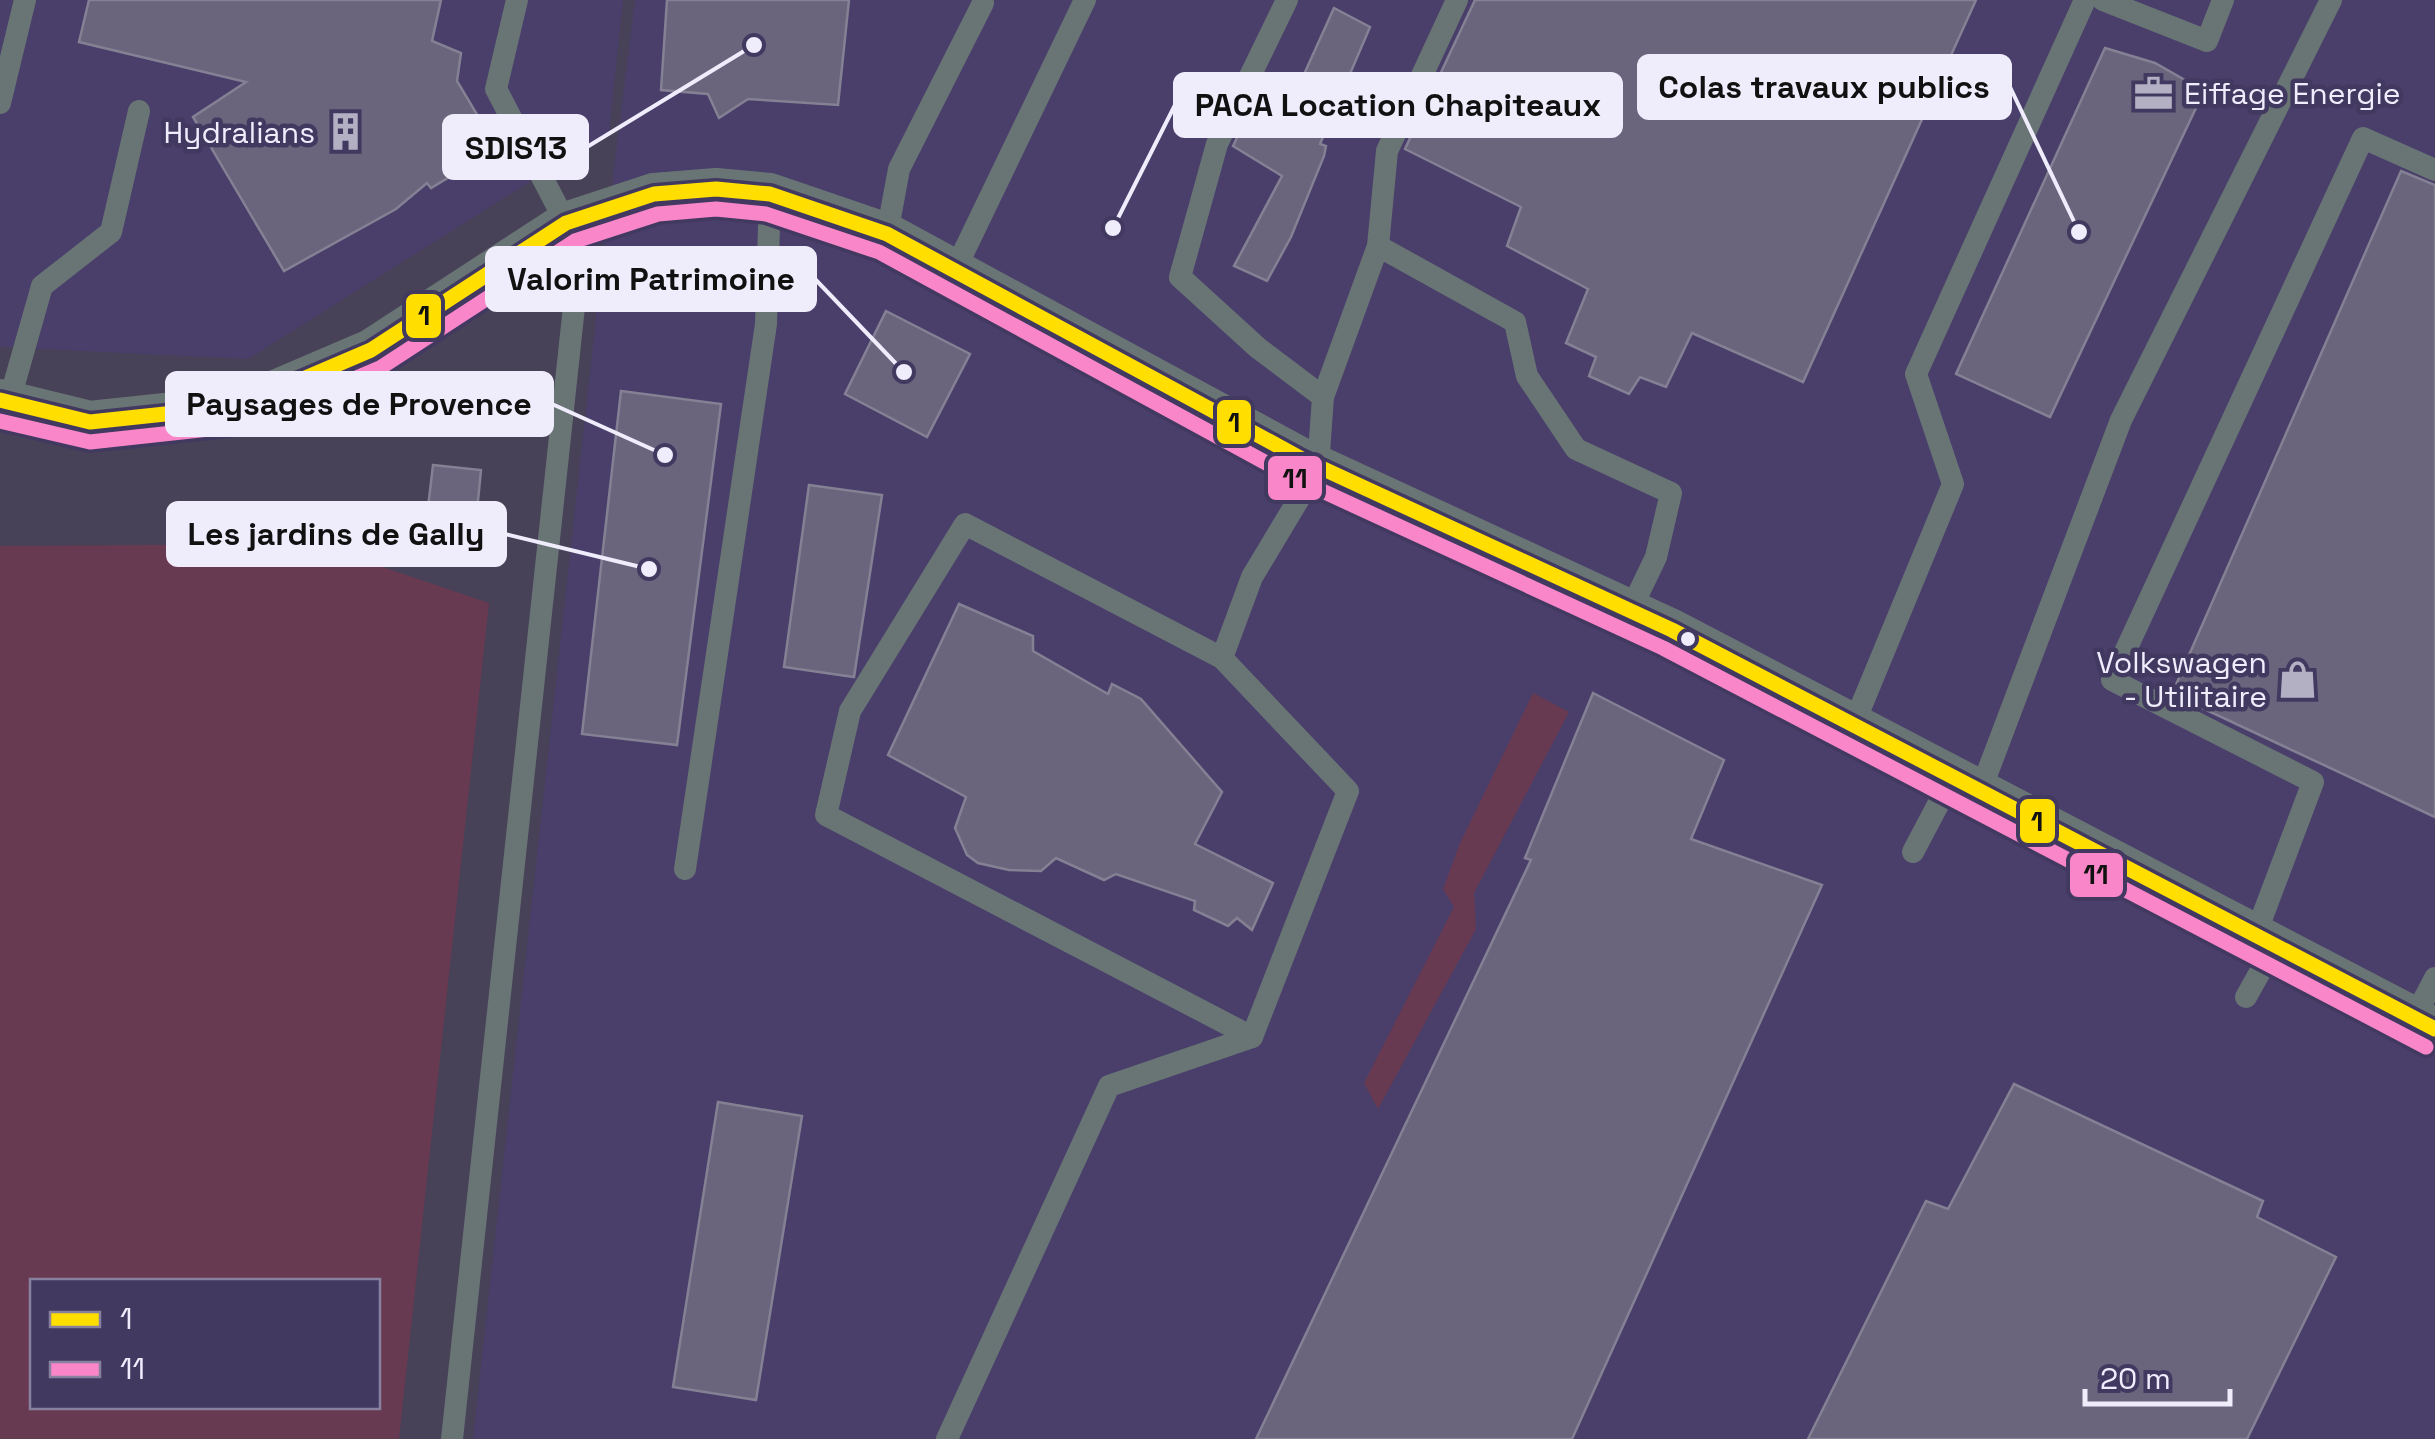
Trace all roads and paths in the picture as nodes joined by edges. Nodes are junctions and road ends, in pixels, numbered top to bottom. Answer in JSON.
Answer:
{"nodes":[{"id":1,"x":25,"y":0,"type":"edge"},
{"id":2,"x":517,"y":0,"type":"edge"},
{"id":3,"x":1085,"y":0,"type":"edge"},
{"id":4,"x":1287,"y":0,"type":"edge"},
{"id":5,"x":1457,"y":0,"type":"edge"},
{"id":6,"x":2085,"y":0,"type":"edge"},
{"id":7,"x":2103,"y":0,"type":"edge"},
{"id":8,"x":2222,"y":0,"type":"edge"},
{"id":9,"x":2331,"y":0,"type":"edge"},
{"id":10,"x":982,"y":4,"type":"dead end"},
{"id":11,"x":0,"y":103,"type":"edge"},
{"id":12,"x":139,"y":111,"type":"dead end"},
{"id":13,"x":2435,"y":170,"type":"edge"},
{"id":14,"x":770,"y":194,"type":"junction"},
{"id":15,"x":566,"y":223,"type":"junction"},
{"id":16,"x":886,"y":234,"type":"junction"},
{"id":17,"x":1378,"y":246,"type":"junction"},
{"id":18,"x":953,"y":274,"type":"junction"},
{"id":19,"x":1323,"y":398,"type":"junction"},
{"id":20,"x":5,"y":401,"type":"edge"},
{"id":21,"x":1318,"y":467,"type":"junction"},
{"id":22,"x":1630,"y":611,"type":"junction"},
{"id":23,"x":1222,"y":658,"type":"junction"},
{"id":24,"x":1854,"y":726,"type":"junction"},
{"id":25,"x":1966,"y":785,"type":"junction"},
{"id":26,"x":1913,"y":852,"type":"dead end"},
{"id":27,"x":685,"y":870,"type":"dead end"},
{"id":28,"x":2264,"y":942,"type":"junction"},
{"id":29,"x":2435,"y":978,"type":"edge"},
{"id":30,"x":2246,"y":997,"type":"dead end"},
{"id":31,"x":2424,"y":1024,"type":"edge"},
{"id":32,"x":1252,"y":1036,"type":"junction"},
{"id":33,"x":452,"y":1439,"type":"edge"},
{"id":34,"x":946,"y":1439,"type":"edge"}],
"edges":[{"from":1,"to":11,"type":"lane"},
{"from":2,"to":15,"type":"lane"},
{"from":3,"to":18,"type":"lane"},
{"from":4,"to":19,"type":"lane"},
{"from":5,"to":17,"type":"lane"},
{"from":6,"to":24,"type":"lane"},
{"from":7,"to":8,"type":"lane"},
{"from":9,"to":25,"type":"lane"},
{"from":10,"to":16,"type":"lane"},
{"from":12,"to":20,"type":"lane"},
{"from":13,"to":28,"type":"lane"},
{"from":14,"to":15,"type":"street"},
{"from":14,"to":16,"type":"street"},
{"from":14,"to":27,"type":"lane"},
{"from":15,"to":20,"type":"street"},
{"from":15,"to":33,"type":"lane"},
{"from":16,"to":18,"type":"street"},
{"from":17,"to":19,"type":"lane"},
{"from":17,"to":22,"type":"lane"},
{"from":18,"to":21,"type":"street"},
{"from":19,"to":21,"type":"lane"},
{"from":21,"to":22,"type":"street"},
{"from":21,"to":23,"type":"lane"},
{"from":22,"to":24,"type":"street"},
{"from":23,"to":32,"type":"lane"},
{"from":23,"to":32,"type":"lane"},
{"from":24,"to":25,"type":"street"},
{"from":25,"to":26,"type":"lane"},
{"from":25,"to":28,"type":"street"},
{"from":28,"to":30,"type":"lane"},
{"from":28,"to":31,"type":"street"},
{"from":29,"to":31,"type":"lane"},
{"from":32,"to":34,"type":"lane"}]}
